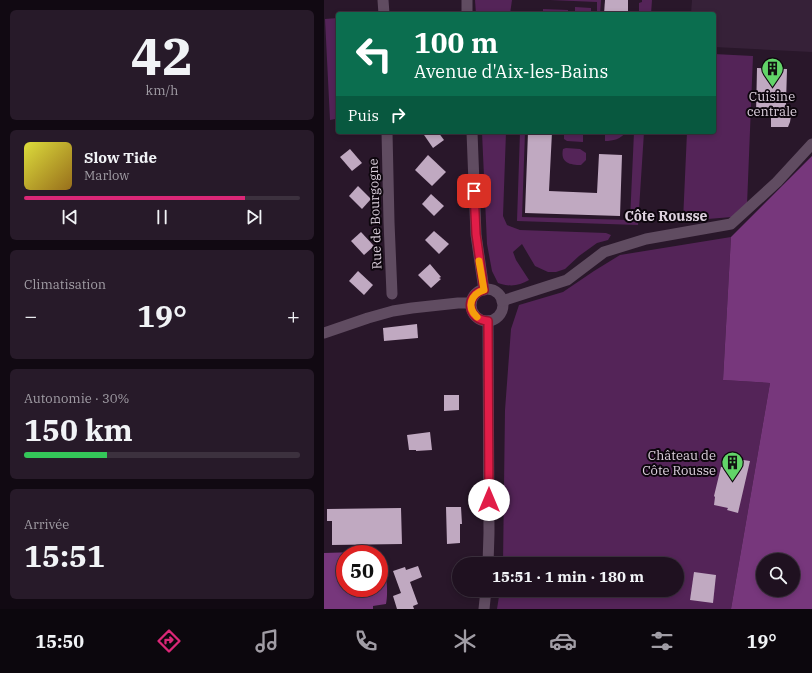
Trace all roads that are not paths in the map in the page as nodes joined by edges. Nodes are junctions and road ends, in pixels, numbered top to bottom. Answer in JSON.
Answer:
{"nodes":[{"id":1,"x":383,"y":0,"type":"edge"},
{"id":2,"x":467,"y":0,"type":"edge"},
{"id":3,"x":384,"y":12,"type":"edge"},
{"id":4,"x":467,"y":12,"type":"edge"},
{"id":5,"x":387,"y":134,"type":"edge"},
{"id":6,"x":472,"y":134,"type":"edge"},
{"id":7,"x":812,"y":144,"type":"edge"},
{"id":8,"x":484,"y":290,"type":"junction"},
{"id":9,"x":392,"y":294,"type":"dead end"},
{"id":10,"x":502,"y":301,"type":"junction"},
{"id":11,"x":471,"y":303,"type":"junction"},
{"id":12,"x":488,"y":321,"type":"junction"},
{"id":13,"x":324,"y":333,"type":"edge"},
{"id":14,"x":488,"y":557,"type":"edge"},
{"id":15,"x":485,"y":597,"type":"edge"},
{"id":16,"x":484,"y":609,"type":"edge"}],
"edges":[{"from":1,"to":3,"type":"main road"},
{"from":2,"to":4,"type":"main road"},
{"from":5,"to":9,"type":"main road","name":"Rue de Bourgogne"},
{"from":6,"to":8,"type":"main road"},
{"from":7,"to":10,"type":"main road"},
{"from":8,"to":10,"type":"main road"},
{"from":8,"to":11,"type":"main road"},
{"from":10,"to":12,"type":"main road"},
{"from":11,"to":12,"type":"main road"},
{"from":11,"to":13,"type":"main road"},
{"from":12,"to":14,"type":"main road"},
{"from":15,"to":16,"type":"main road"}]}
